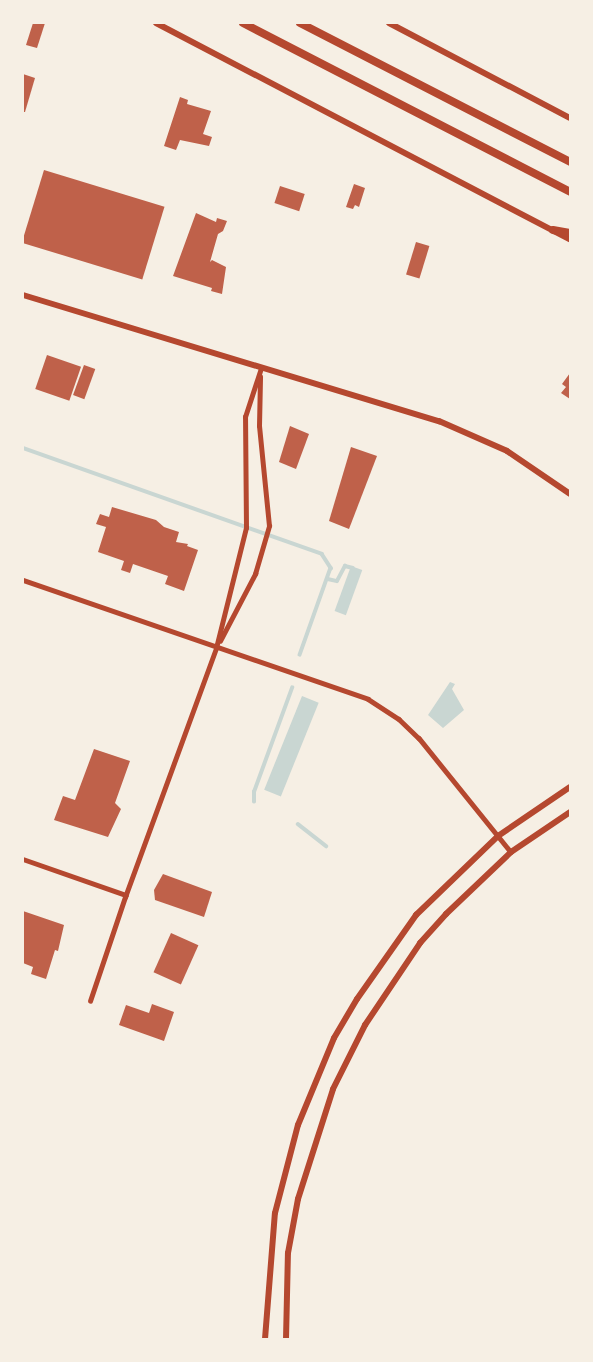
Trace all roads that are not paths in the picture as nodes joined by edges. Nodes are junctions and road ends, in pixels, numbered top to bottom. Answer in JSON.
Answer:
{"nodes":[{"id":1,"x":156,"y":23,"type":"edge"},
{"id":2,"x":243,"y":23,"type":"edge"},
{"id":3,"x":300,"y":23,"type":"edge"},
{"id":4,"x":389,"y":23,"type":"edge"},
{"id":5,"x":570,"y":118,"type":"edge"},
{"id":6,"x":570,"y":162,"type":"edge"},
{"id":7,"x":570,"y":192,"type":"edge"},
{"id":8,"x":553,"y":230,"type":"junction"},
{"id":9,"x":570,"y":233,"type":"edge"},
{"id":10,"x":570,"y":239,"type":"edge"},
{"id":11,"x":23,"y":295,"type":"edge"},
{"id":12,"x":261,"y":368,"type":"junction"},
{"id":13,"x":570,"y":494,"type":"edge"},
{"id":14,"x":23,"y":580,"type":"edge"},
{"id":15,"x":216,"y":648,"type":"junction"},
{"id":16,"x":570,"y":787,"type":"edge"},
{"id":17,"x":570,"y":812,"type":"edge"},
{"id":18,"x":498,"y":836,"type":"junction"},
{"id":19,"x":511,"y":852,"type":"junction"},
{"id":20,"x":23,"y":859,"type":"edge"},
{"id":21,"x":126,"y":895,"type":"junction"},
{"id":22,"x":90,"y":1001,"type":"dead end"},
{"id":23,"x":265,"y":1339,"type":"edge"},
{"id":24,"x":286,"y":1339,"type":"edge"}],
"edges":[{"from":1,"to":8,"type":"main road"},
{"from":2,"to":7,"type":"highway"},
{"from":3,"to":6,"type":"highway"},
{"from":4,"to":5,"type":"main road"},
{"from":8,"to":9,"type":"highway"},
{"from":8,"to":10,"type":"main road"},
{"from":11,"to":12,"type":"main road"},
{"from":12,"to":13,"type":"main road"},
{"from":12,"to":15,"type":"street"},
{"from":12,"to":15,"type":"street"},
{"from":14,"to":15,"type":"street"},
{"from":15,"to":18,"type":"street"},
{"from":15,"to":21,"type":"street"},
{"from":16,"to":18,"type":"main road"},
{"from":17,"to":19,"type":"main road"},
{"from":18,"to":19,"type":"street"},
{"from":18,"to":23,"type":"main road"},
{"from":19,"to":24,"type":"main road"},
{"from":20,"to":21,"type":"street"},
{"from":21,"to":22,"type":"street"}]}
